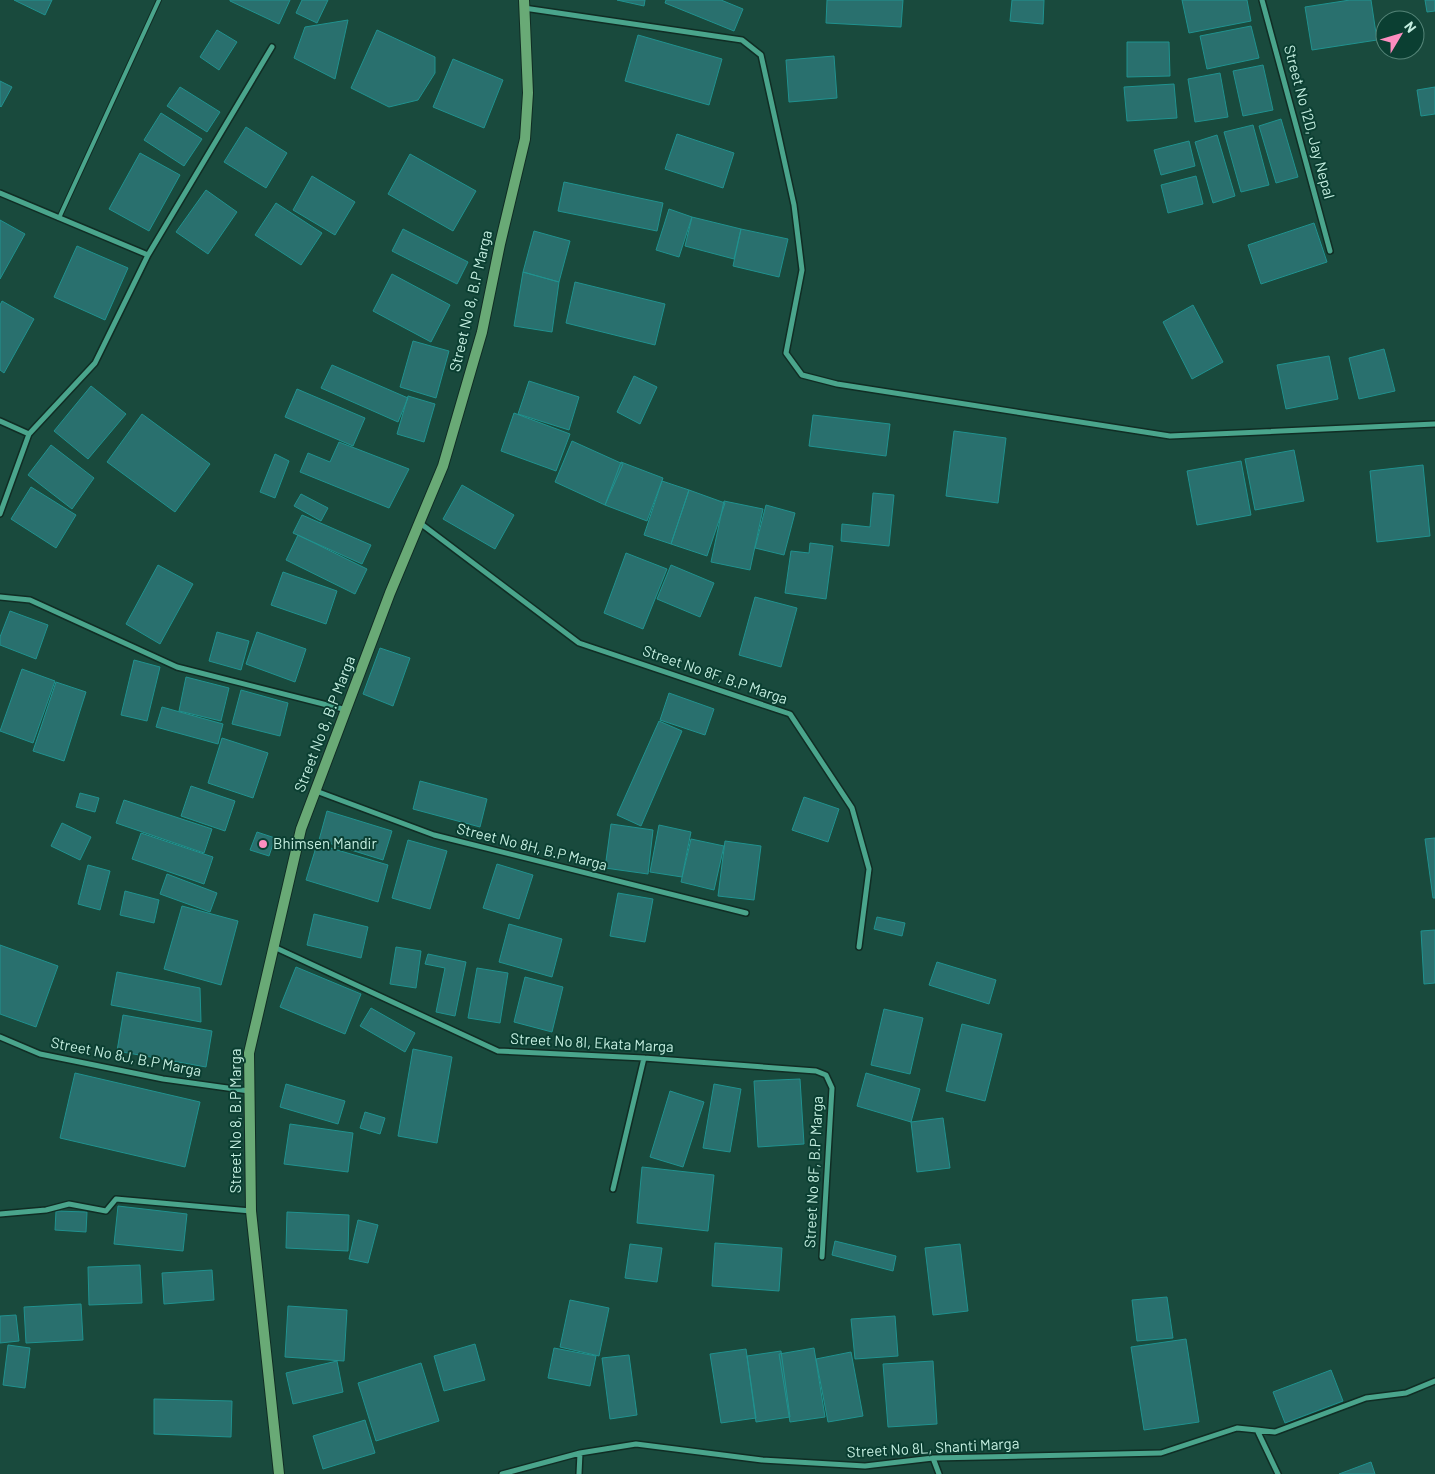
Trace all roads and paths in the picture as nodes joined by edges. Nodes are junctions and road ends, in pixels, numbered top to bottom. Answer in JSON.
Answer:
{"nodes":[{"id":1,"x":158,"y":0,"type":"edge"},
{"id":2,"x":1262,"y":0,"type":"edge"},
{"id":3,"x":524,"y":4,"type":"edge"},
{"id":4,"x":272,"y":47,"type":"dead end"},
{"id":5,"x":0,"y":194,"type":"edge"},
{"id":6,"x":59,"y":218,"type":"junction"},
{"id":7,"x":1330,"y":251,"type":"dead end"},
{"id":8,"x":148,"y":255,"type":"junction"},
{"id":9,"x":0,"y":421,"type":"edge"},
{"id":10,"x":1435,"y":424,"type":"edge"},
{"id":11,"x":29,"y":434,"type":"junction"},
{"id":12,"x":0,"y":514,"type":"edge"},
{"id":13,"x":420,"y":523,"type":"junction"},
{"id":14,"x":0,"y":597,"type":"edge"},
{"id":15,"x":347,"y":710,"type":"junction"},
{"id":16,"x":316,"y":791,"type":"junction"},
{"id":17,"x":746,"y":914,"type":"dead end"},
{"id":18,"x":274,"y":947,"type":"junction"},
{"id":19,"x":859,"y":947,"type":"dead end"},
{"id":20,"x":0,"y":1037,"type":"edge"},
{"id":21,"x":644,"y":1058,"type":"junction"},
{"id":22,"x":832,"y":1088,"type":"joint"},
{"id":23,"x":250,"y":1091,"type":"junction"},
{"id":24,"x":613,"y":1189,"type":"dead end"},
{"id":25,"x":251,"y":1211,"type":"junction"},
{"id":26,"x":0,"y":1214,"type":"edge"},
{"id":27,"x":822,"y":1257,"type":"dead end"},
{"id":28,"x":1435,"y":1381,"type":"edge"},
{"id":29,"x":1257,"y":1430,"type":"junction"},
{"id":30,"x":580,"y":1454,"type":"junction"},
{"id":31,"x":933,"y":1458,"type":"junction"},
{"id":32,"x":279,"y":1474,"type":"edge"},
{"id":33,"x":502,"y":1474,"type":"edge"},
{"id":34,"x":579,"y":1474,"type":"edge"},
{"id":35,"x":939,"y":1474,"type":"edge"},
{"id":36,"x":1278,"y":1474,"type":"edge"}],
"edges":[{"from":1,"to":6,"type":"lane"},
{"from":2,"to":7,"type":"street","name":"Street No 12D, Jay Nepal"},
{"from":3,"to":10,"type":"street"},
{"from":3,"to":13,"type":"main road","name":"Street No 8, B.P Marga"},
{"from":4,"to":8,"type":"street"},
{"from":5,"to":6,"type":"street"},
{"from":6,"to":8,"type":"street"},
{"from":8,"to":11,"type":"street"},
{"from":9,"to":11,"type":"street"},
{"from":11,"to":12,"type":"street"},
{"from":13,"to":15,"type":"main road","name":"Street No 8, B.P Marga"},
{"from":13,"to":19,"type":"street","name":"Street No 8F, B.P Marga"},
{"from":14,"to":15,"type":"street"},
{"from":15,"to":16,"type":"main road","name":"Street No 8, B.P Marga"},
{"from":16,"to":17,"type":"street","name":"Street No 8H, B.P Marga"},
{"from":16,"to":18,"type":"main road","name":"Street No 8, B.P Marga"},
{"from":18,"to":21,"type":"street","name":"Street No 8I, Ekata Marga"},
{"from":18,"to":23,"type":"main road","name":"Street No 8, B.P Marga"},
{"from":20,"to":23,"type":"street","name":"Street No 8J, B.P Marga"},
{"from":21,"to":22,"type":"street","name":"Street No 8I, Ekata Marga"},
{"from":21,"to":24,"type":"street"},
{"from":22,"to":27,"type":"street","name":"Street No 8F, B.P Marga"},
{"from":23,"to":25,"type":"main road","name":"Street No 8, B.P Marga"},
{"from":25,"to":26,"type":"street"},
{"from":25,"to":32,"type":"main road","name":"Street No 8, B.P Marga"},
{"from":28,"to":29,"type":"street","name":"Street No 8L, Shanti Marga"},
{"from":29,"to":31,"type":"street","name":"Street No 8L, Shanti Marga"},
{"from":29,"to":36,"type":"street"},
{"from":30,"to":31,"type":"street","name":"Street No 8L, Shanti Marga"},
{"from":30,"to":33,"type":"street","name":"Street No 8L, Shanti Marga"},
{"from":30,"to":34,"type":"street"},
{"from":31,"to":35,"type":"street"}]}
